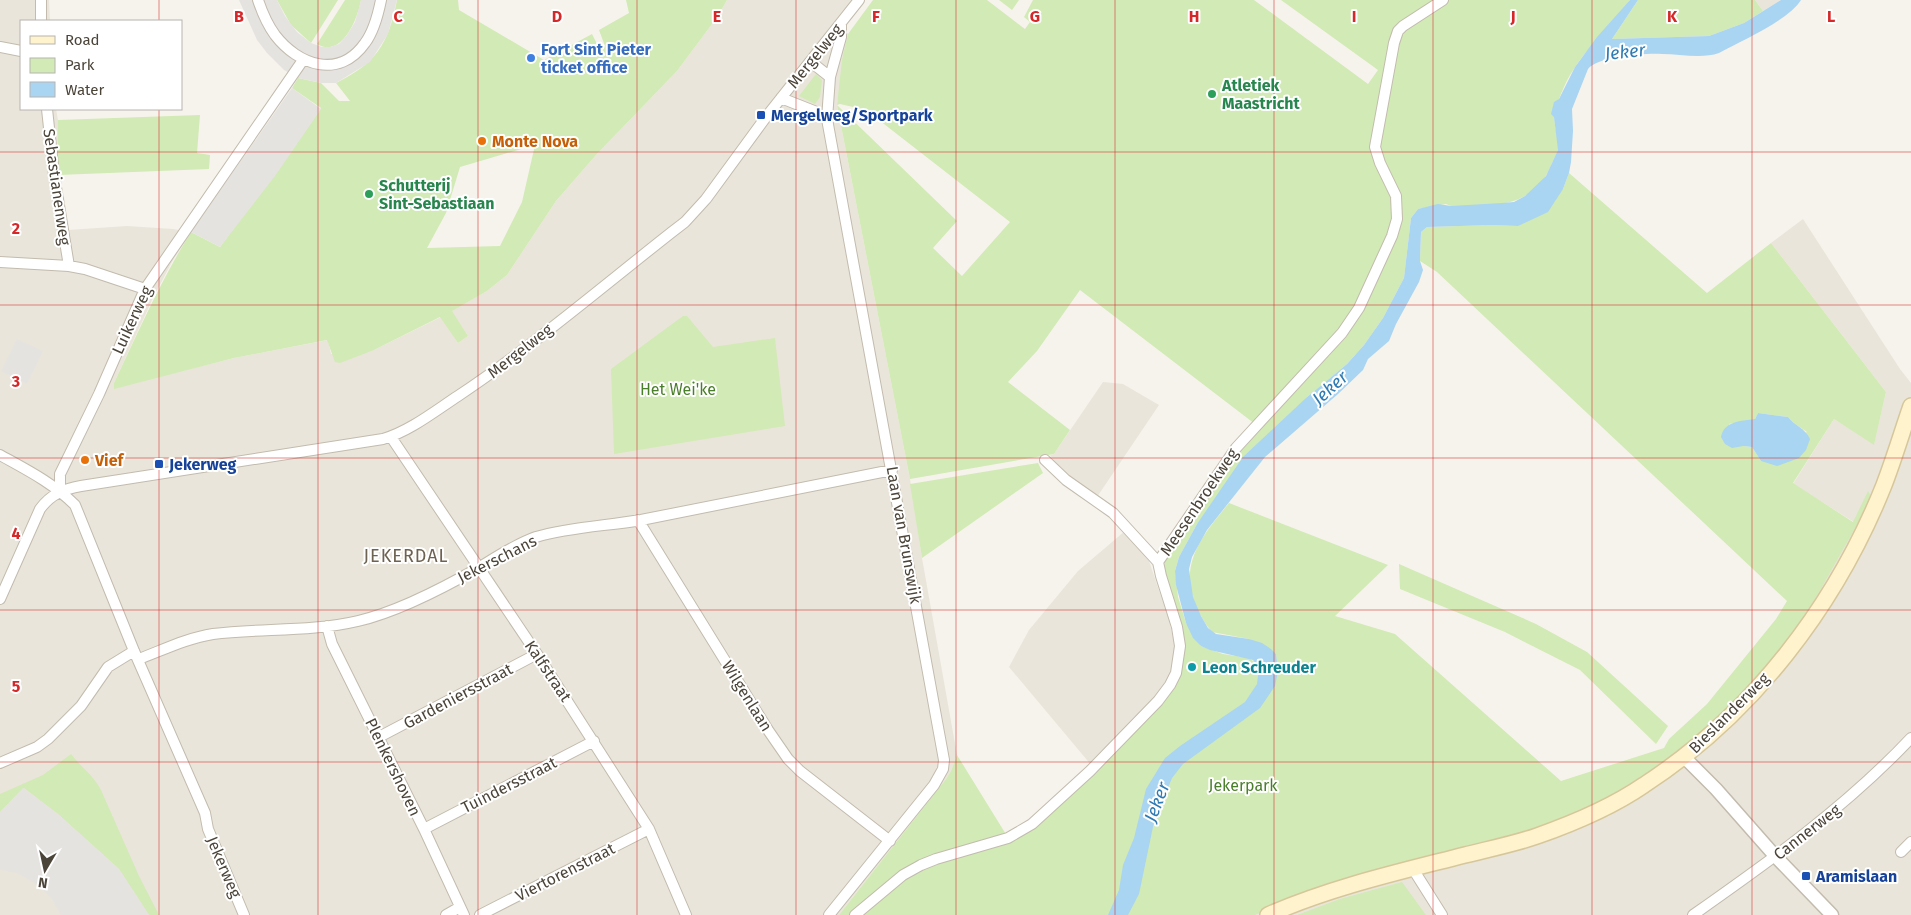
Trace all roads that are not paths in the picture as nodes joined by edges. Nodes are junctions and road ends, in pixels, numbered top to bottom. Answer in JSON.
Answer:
{"nodes":[{"id":1,"x":41,"y":0,"type":"edge"},
{"id":2,"x":258,"y":0,"type":"edge"},
{"id":3,"x":380,"y":0,"type":"edge"},
{"id":4,"x":859,"y":0,"type":"edge"},
{"id":5,"x":1443,"y":0,"type":"edge"},
{"id":6,"x":41,"y":20,"type":"edge"},
{"id":7,"x":840,"y":25,"type":"junction"},
{"id":8,"x":0,"y":47,"type":"edge"},
{"id":9,"x":20,"y":51,"type":"edge"},
{"id":10,"x":303,"y":60,"type":"junction"},
{"id":11,"x":811,"y":62,"type":"junction"},
{"id":12,"x":830,"y":76,"type":"junction"},
{"id":13,"x":781,"y":98,"type":"junction"},
{"id":14,"x":47,"y":110,"type":"edge"},
{"id":15,"x":827,"y":119,"type":"junction"},
{"id":16,"x":0,"y":262,"type":"edge"},
{"id":17,"x":69,"y":266,"type":"junction"},
{"id":18,"x":145,"y":289,"type":"junction"},
{"id":19,"x":1911,"y":406,"type":"edge"},
{"id":20,"x":391,"y":437,"type":"junction"},
{"id":21,"x":0,"y":455,"type":"edge"},
{"id":22,"x":1045,"y":460,"type":"dead end"},
{"id":23,"x":892,"y":470,"type":"junction"},
{"id":24,"x":60,"y":490,"type":"junction"},
{"id":25,"x":638,"y":520,"type":"junction"},
{"id":26,"x":1158,"y":562,"type":"junction"},
{"id":27,"x":478,"y":568,"type":"junction"},
{"id":28,"x":0,"y":599,"type":"edge"},
{"id":29,"x":327,"y":626,"type":"junction"},
{"id":30,"x":537,"y":654,"type":"junction"},
{"id":31,"x":137,"y":655,"type":"junction"},
{"id":32,"x":379,"y":737,"type":"junction"},
{"id":33,"x":1911,"y":738,"type":"edge"},
{"id":34,"x":594,"y":741,"type":"junction"},
{"id":35,"x":1684,"y":758,"type":"junction"},
{"id":36,"x":0,"y":763,"type":"edge"},
{"id":37,"x":424,"y":829,"type":"junction"},
{"id":38,"x":649,"y":829,"type":"junction"},
{"id":39,"x":890,"y":841,"type":"junction"},
{"id":40,"x":1911,"y":842,"type":"edge"},
{"id":41,"x":1901,"y":852,"type":"dead end"},
{"id":42,"x":1776,"y":857,"type":"junction"},
{"id":43,"x":1413,"y":869,"type":"junction"},
{"id":44,"x":462,"y":911,"type":"edge"},
{"id":45,"x":244,"y":915,"type":"edge"},
{"id":46,"x":446,"y":915,"type":"edge"},
{"id":47,"x":480,"y":915,"type":"edge"},
{"id":48,"x":686,"y":915,"type":"edge"},
{"id":49,"x":829,"y":915,"type":"edge"},
{"id":50,"x":855,"y":915,"type":"edge"},
{"id":51,"x":1268,"y":915,"type":"edge"},
{"id":52,"x":1442,"y":915,"type":"edge"},
{"id":53,"x":1693,"y":915,"type":"edge"},
{"id":54,"x":1832,"y":915,"type":"edge"}],
"edges":[{"from":1,"to":6,"type":"street"},
{"from":2,"to":10,"type":"street"},
{"from":3,"to":10,"type":"street"},
{"from":4,"to":7,"type":"street","name":"Mergelweg"},
{"from":5,"to":26,"type":"street","name":"Meesenbroekweg"},
{"from":7,"to":11,"type":"street","name":"Mergelweg"},
{"from":7,"to":12,"type":"street","name":"Laan van Brunswijk"},
{"from":8,"to":9,"type":"street"},
{"from":10,"to":18,"type":"street","name":"Luikerweg"},
{"from":11,"to":12,"type":"street"},
{"from":11,"to":13,"type":"street","name":"Mergelweg"},
{"from":12,"to":15,"type":"street","name":"Laan van Brunswijk"},
{"from":13,"to":15,"type":"street"},
{"from":13,"to":20,"type":"street","name":"Mergelweg"},
{"from":14,"to":17,"type":"street","name":"Sebastianenweg"},
{"from":15,"to":23,"type":"street","name":"Laan van Brunswijk"},
{"from":16,"to":17,"type":"street"},
{"from":17,"to":18,"type":"street"},
{"from":18,"to":24,"type":"street","name":"Luikerweg"},
{"from":19,"to":35,"type":"main road","name":"Bieslanderweg"},
{"from":20,"to":24,"type":"street","name":"Mergelweg"},
{"from":20,"to":27,"type":"street","name":"Kalfstraat"},
{"from":21,"to":24,"type":"street","name":"Jekerweg"},
{"from":22,"to":26,"type":"street"},
{"from":23,"to":25,"type":"street","name":"Jekerschans"},
{"from":23,"to":39,"type":"street","name":"Laan van Brunswijk"},
{"from":24,"to":28,"type":"street"},
{"from":24,"to":31,"type":"street","name":"Jekerweg"},
{"from":25,"to":27,"type":"street","name":"Jekerschans"},
{"from":25,"to":39,"type":"street","name":"Wilgenlaan"},
{"from":26,"to":50,"type":"street","name":"Meesenbroekweg"},
{"from":27,"to":29,"type":"street","name":"Jekerschans"},
{"from":27,"to":30,"type":"street","name":"Kalfstraat"},
{"from":29,"to":31,"type":"street","name":"Jekerschans"},
{"from":29,"to":32,"type":"street","name":"Plenkershoven"},
{"from":30,"to":32,"type":"street","name":"Gardeniersstraat"},
{"from":30,"to":34,"type":"street","name":"Kalfstraat"},
{"from":31,"to":36,"type":"street","name":"Jekerschans"},
{"from":31,"to":45,"type":"street","name":"Jekerweg"},
{"from":32,"to":37,"type":"street","name":"Plenkershoven"},
{"from":33,"to":42,"type":"street","name":"Cannerweg"},
{"from":34,"to":37,"type":"street","name":"Tuindersstraat"},
{"from":34,"to":38,"type":"street","name":"Kalfstraat"},
{"from":35,"to":42,"type":"street"},
{"from":35,"to":43,"type":"main road","name":"Bieslanderweg"},
{"from":37,"to":44,"type":"street","name":"Plenkershoven"},
{"from":38,"to":47,"type":"street","name":"Viertorenstraat"},
{"from":38,"to":48,"type":"street","name":"Kalfstraat"},
{"from":39,"to":49,"type":"street","name":"Laan van Brunswijk"},
{"from":40,"to":41,"type":"street"},
{"from":42,"to":53,"type":"street","name":"Cannerweg"},
{"from":42,"to":54,"type":"street"},
{"from":43,"to":51,"type":"main road","name":"Bieslanderweg"},
{"from":43,"to":52,"type":"street"},
{"from":44,"to":46,"type":"street","name":"Plenkershoven"}]}
